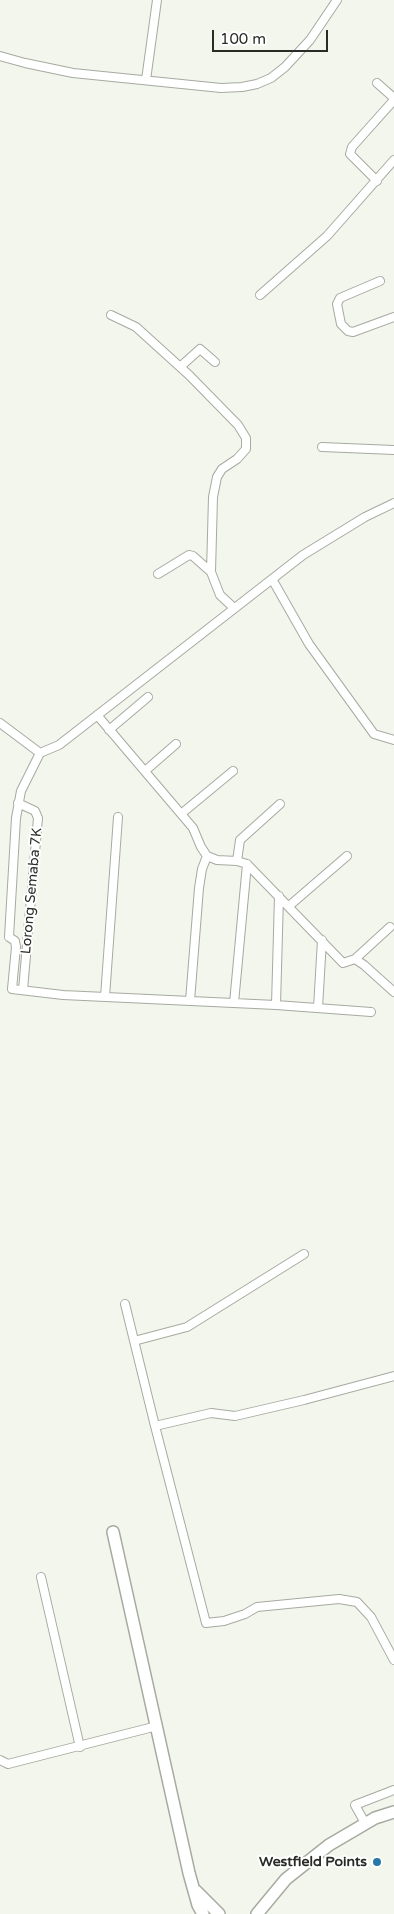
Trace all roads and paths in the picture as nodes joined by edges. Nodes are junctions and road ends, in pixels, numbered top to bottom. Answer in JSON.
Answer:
{"nodes":[{"id":1,"x":157,"y":0,"type":"edge"},
{"id":2,"x":337,"y":0,"type":"edge"},
{"id":3,"x":0,"y":56,"type":"edge"},
{"id":4,"x":146,"y":80,"type":"junction"},
{"id":5,"x":377,"y":83,"type":"dead end"},
{"id":6,"x":394,"y":99,"type":"edge"},
{"id":7,"x":394,"y":160,"type":"edge"},
{"id":8,"x":377,"y":181,"type":"junction"},
{"id":9,"x":380,"y":281,"type":"dead end"},
{"id":10,"x":260,"y":295,"type":"dead end"},
{"id":11,"x":111,"y":314,"type":"dead end"},
{"id":12,"x":394,"y":317,"type":"edge"},
{"id":13,"x":215,"y":362,"type":"dead end"},
{"id":14,"x":180,"y":368,"type":"junction"},
{"id":15,"x":322,"y":447,"type":"dead end"},
{"id":16,"x":394,"y":450,"type":"edge"},
{"id":17,"x":394,"y":503,"type":"edge"},
{"id":18,"x":211,"y":572,"type":"junction"},
{"id":19,"x":158,"y":574,"type":"dead end"},
{"id":20,"x":272,"y":579,"type":"junction"},
{"id":21,"x":234,"y":608,"type":"junction"},
{"id":22,"x":148,"y":697,"type":"dead end"},
{"id":23,"x":97,"y":715,"type":"junction"},
{"id":24,"x":0,"y":724,"type":"edge"},
{"id":25,"x":109,"y":730,"type":"junction"},
{"id":26,"x":394,"y":740,"type":"edge"},
{"id":27,"x":176,"y":744,"type":"dead end"},
{"id":28,"x":40,"y":753,"type":"junction"},
{"id":29,"x":145,"y":771,"type":"junction"},
{"id":30,"x":233,"y":771,"type":"dead end"},
{"id":31,"x":18,"y":803,"type":"junction"},
{"id":32,"x":280,"y":804,"type":"dead end"},
{"id":33,"x":181,"y":814,"type":"junction"},
{"id":34,"x":118,"y":817,"type":"dead end"},
{"id":35,"x":207,"y":856,"type":"junction"},
{"id":36,"x":347,"y":856,"type":"dead end"},
{"id":37,"x":237,"y":861,"type":"junction"},
{"id":38,"x":247,"y":864,"type":"junction"},
{"id":39,"x":279,"y":896,"type":"junction"},
{"id":40,"x":289,"y":906,"type":"junction"},
{"id":41,"x":390,"y":927,"type":"dead end"},
{"id":42,"x":9,"y":937,"type":"junction"},
{"id":43,"x":0,"y":939,"type":"edge"},
{"id":44,"x":322,"y":940,"type":"junction"},
{"id":45,"x":355,"y":959,"type":"junction"},
{"id":46,"x":24,"y":990,"type":"junction"},
{"id":47,"x":394,"y":992,"type":"edge"},
{"id":48,"x":105,"y":997,"type":"junction"},
{"id":49,"x":190,"y":1001,"type":"junction"},
{"id":50,"x":234,"y":1003,"type":"junction"},
{"id":51,"x":276,"y":1005,"type":"junction"},
{"id":52,"x":318,"y":1008,"type":"junction"},
{"id":53,"x":371,"y":1012,"type":"dead end"},
{"id":54,"x":304,"y":1254,"type":"dead end"},
{"id":55,"x":125,"y":1304,"type":"dead end"},
{"id":56,"x":134,"y":1341,"type":"junction"},
{"id":57,"x":394,"y":1376,"type":"edge"},
{"id":58,"x":155,"y":1426,"type":"junction"},
{"id":59,"x":113,"y":1532,"type":"dead end"},
{"id":60,"x":41,"y":1577,"type":"dead end"},
{"id":61,"x":394,"y":1660,"type":"edge"},
{"id":62,"x":157,"y":1726,"type":"junction"},
{"id":63,"x":80,"y":1746,"type":"junction"},
{"id":64,"x":0,"y":1760,"type":"edge"},
{"id":65,"x":394,"y":1790,"type":"edge"},
{"id":66,"x":394,"y":1812,"type":"edge"},
{"id":67,"x":365,"y":1823,"type":"junction"},
{"id":68,"x":194,"y":1890,"type":"junction"},
{"id":69,"x":203,"y":1914,"type":"edge"},
{"id":70,"x":219,"y":1914,"type":"edge"},
{"id":71,"x":257,"y":1914,"type":"edge"}],
"edges":[{"from":1,"to":4,"type":"street"},
{"from":2,"to":4,"type":"street"},
{"from":3,"to":4,"type":"street"},
{"from":5,"to":6,"type":"street"},
{"from":6,"to":8,"type":"street"},
{"from":7,"to":8,"type":"street"},
{"from":8,"to":10,"type":"street"},
{"from":9,"to":12,"type":"street"},
{"from":11,"to":14,"type":"street"},
{"from":13,"to":14,"type":"street"},
{"from":14,"to":18,"type":"street"},
{"from":15,"to":16,"type":"street"},
{"from":17,"to":20,"type":"street"},
{"from":18,"to":19,"type":"street"},
{"from":18,"to":21,"type":"street"},
{"from":20,"to":21,"type":"street"},
{"from":20,"to":26,"type":"street"},
{"from":21,"to":23,"type":"street"},
{"from":22,"to":25,"type":"street"},
{"from":23,"to":25,"type":"street"},
{"from":23,"to":28,"type":"street"},
{"from":24,"to":28,"type":"street"},
{"from":25,"to":29,"type":"street"},
{"from":27,"to":29,"type":"street"},
{"from":28,"to":31,"type":"street"},
{"from":29,"to":33,"type":"street"},
{"from":30,"to":33,"type":"street"},
{"from":31,"to":42,"type":"street"},
{"from":31,"to":46,"type":"street","name":"Lorong Semaba 7K"},
{"from":32,"to":37,"type":"street"},
{"from":33,"to":35,"type":"street"},
{"from":34,"to":48,"type":"street"},
{"from":35,"to":37,"type":"street"},
{"from":35,"to":49,"type":"street"},
{"from":36,"to":40,"type":"street"},
{"from":37,"to":38,"type":"street"},
{"from":38,"to":39,"type":"street"},
{"from":38,"to":50,"type":"street"},
{"from":39,"to":40,"type":"street"},
{"from":39,"to":51,"type":"street"},
{"from":40,"to":44,"type":"street"},
{"from":41,"to":45,"type":"street"},
{"from":42,"to":43,"type":"street"},
{"from":42,"to":46,"type":"street"},
{"from":44,"to":45,"type":"street"},
{"from":44,"to":52,"type":"street"},
{"from":45,"to":47,"type":"street"},
{"from":46,"to":48,"type":"street"},
{"from":48,"to":49,"type":"street"},
{"from":49,"to":50,"type":"street"},
{"from":50,"to":51,"type":"street"},
{"from":51,"to":52,"type":"street"},
{"from":52,"to":53,"type":"street"},
{"from":54,"to":56,"type":"street"},
{"from":55,"to":56,"type":"street"},
{"from":56,"to":58,"type":"street"},
{"from":57,"to":58,"type":"street"},
{"from":58,"to":61,"type":"street"},
{"from":59,"to":62,"type":"street"},
{"from":60,"to":63,"type":"street"},
{"from":62,"to":63,"type":"street"},
{"from":62,"to":68,"type":"street"},
{"from":63,"to":64,"type":"street"},
{"from":65,"to":67,"type":"street"},
{"from":66,"to":67,"type":"street"},
{"from":67,"to":71,"type":"street"},
{"from":68,"to":69,"type":"street"},
{"from":68,"to":70,"type":"street"}]}
